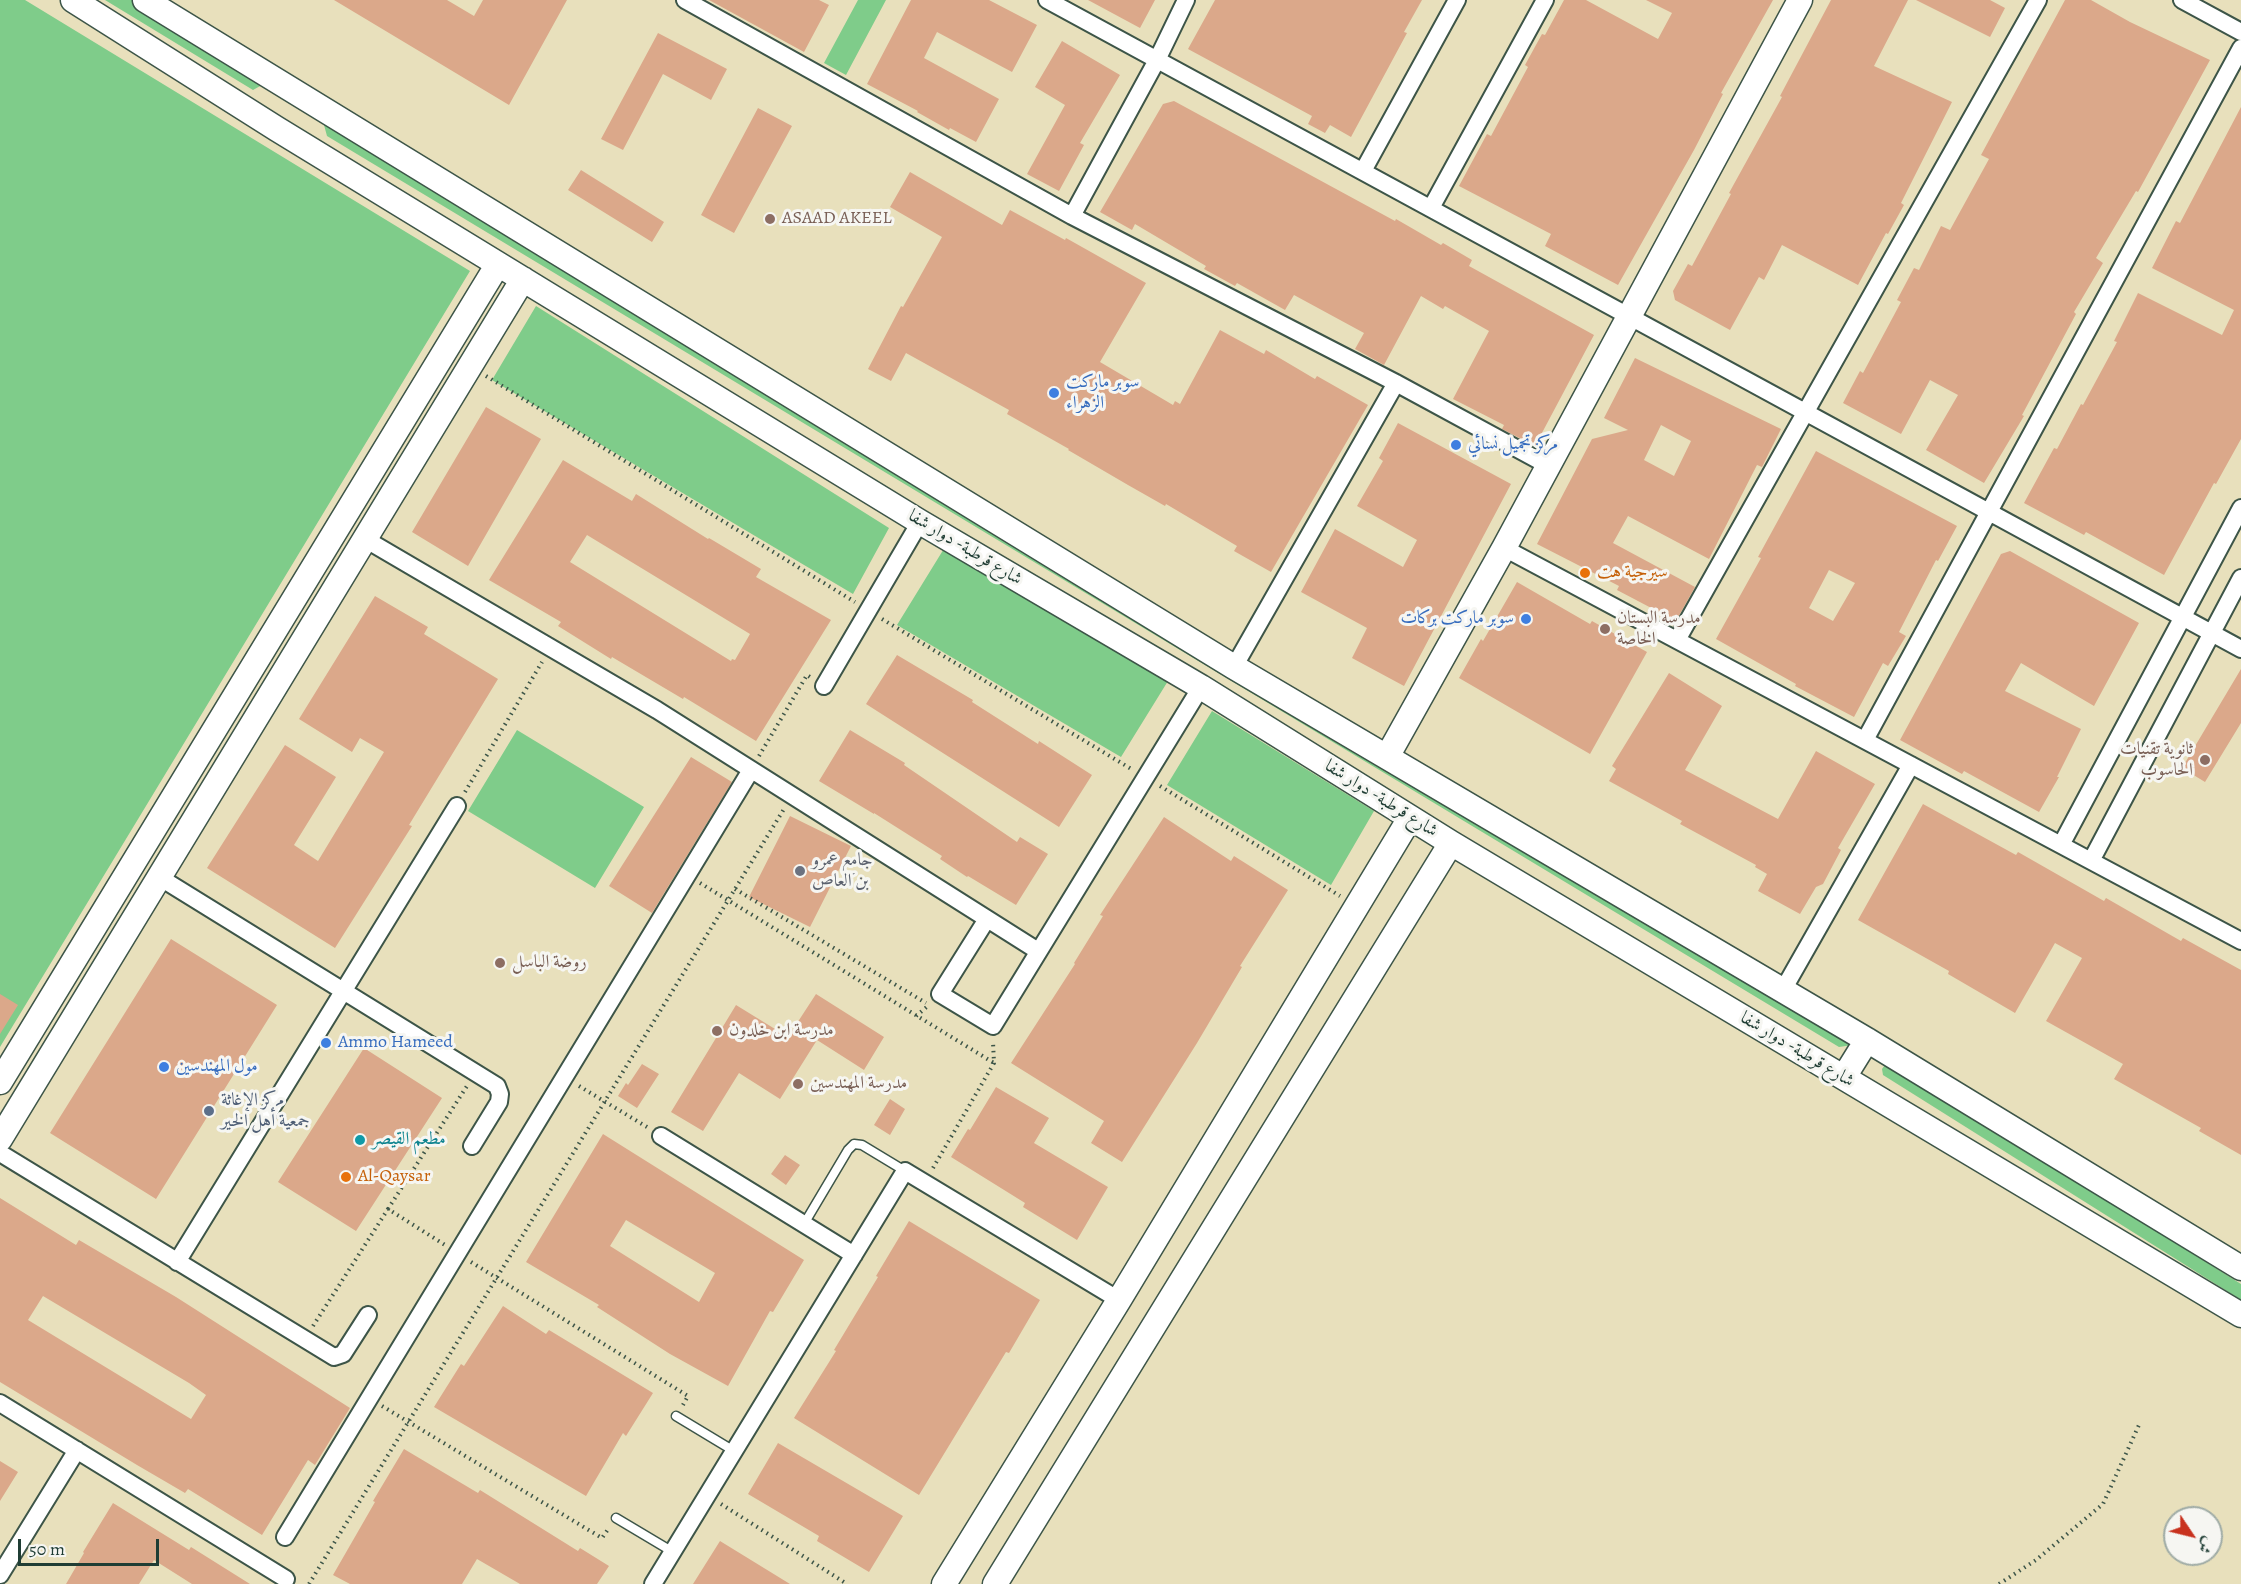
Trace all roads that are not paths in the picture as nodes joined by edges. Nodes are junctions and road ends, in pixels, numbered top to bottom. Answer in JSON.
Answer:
{"nodes":[{"id":1,"x":73,"y":0,"type":"edge"},
{"id":2,"x":145,"y":0,"type":"edge"},
{"id":3,"x":685,"y":0,"type":"edge"},
{"id":4,"x":1047,"y":0,"type":"edge"},
{"id":5,"x":1186,"y":0,"type":"edge"},
{"id":6,"x":1457,"y":0,"type":"edge"},
{"id":7,"x":1545,"y":0,"type":"edge"},
{"id":8,"x":1800,"y":0,"type":"edge"},
{"id":9,"x":2038,"y":0,"type":"edge"},
{"id":10,"x":2182,"y":0,"type":"edge"},
{"id":11,"x":2241,"y":32,"type":"edge"},
{"id":12,"x":2241,"y":48,"type":"edge"},
{"id":13,"x":1157,"y":60,"type":"junction"},
{"id":14,"x":297,"y":95,"type":"junction"},
{"id":15,"x":277,"y":129,"type":"junction"},
{"id":16,"x":1363,"y":171,"type":"junction"},
{"id":17,"x":1431,"y":208,"type":"junction"},
{"id":18,"x":1072,"y":216,"type":"junction"},
{"id":19,"x":498,"y":264,"type":"junction"},
{"id":20,"x":523,"y":279,"type":"junction"},
{"id":21,"x":1629,"y":316,"type":"junction"},
{"id":22,"x":1396,"y":383,"type":"junction"},
{"id":23,"x":1806,"y":412,"type":"junction"},
{"id":24,"x":1549,"y":466,"type":"junction"},
{"id":25,"x":2241,"y":508,"type":"edge"},
{"id":26,"x":1989,"y":512,"type":"junction"},
{"id":27,"x":920,"y":522,"type":"junction"},
{"id":28,"x":340,"y":524,"type":"junction"},
{"id":29,"x":365,"y":539,"type":"junction"},
{"id":30,"x":1504,"y":548,"type":"junction"},
{"id":31,"x":1063,"y":563,"type":"junction"},
{"id":32,"x":2241,"y":578,"type":"edge"},
{"id":33,"x":1044,"y":596,"type":"junction"},
{"id":34,"x":2183,"y":617,"type":"junction"},
{"id":35,"x":2212,"y":633,"type":"junction"},
{"id":36,"x":1677,"y":640,"type":"junction"},
{"id":37,"x":2241,"y":649,"type":"edge"},
{"id":38,"x":1234,"y":667,"type":"junction"},
{"id":39,"x":824,"y":686,"type":"road end"},
{"id":40,"x":1202,"y":687,"type":"junction"},
{"id":41,"x":1865,"y":740,"type":"junction"},
{"id":42,"x":1387,"y":757,"type":"junction"},
{"id":43,"x":1911,"y":765,"type":"junction"},
{"id":44,"x":751,"y":770,"type":"junction"},
{"id":45,"x":457,"y":806,"type":"road end"},
{"id":46,"x":1410,"y":818,"type":"junction"},
{"id":47,"x":1451,"y":843,"type":"junction"},
{"id":48,"x":2061,"y":845,"type":"junction"},
{"id":49,"x":135,"y":861,"type":"junction"},
{"id":50,"x":2091,"y":861,"type":"junction"},
{"id":51,"x":159,"y":877,"type":"junction"},
{"id":52,"x":987,"y":919,"type":"junction"},
{"id":53,"x":2241,"y":941,"type":"edge"},
{"id":54,"x":1038,"y":951,"type":"junction"},
{"id":55,"x":1783,"y":990,"type":"junction"},
{"id":56,"x":343,"y":991,"type":"junction"},
{"id":57,"x":1867,"y":1040,"type":"junction"},
{"id":58,"x":1844,"y":1077,"type":"junction"},
{"id":59,"x":0,"y":1083,"type":"edge"},
{"id":60,"x":661,"y":1136,"type":"road end"},
{"id":61,"x":0,"y":1139,"type":"edge"},
{"id":62,"x":472,"y":1146,"type":"dead end"},
{"id":63,"x":0,"y":1153,"type":"edge"},
{"id":64,"x":905,"y":1171,"type":"junction"},
{"id":65,"x":804,"y":1224,"type":"junction"},
{"id":66,"x":854,"y":1255,"type":"junction"},
{"id":67,"x":177,"y":1262,"type":"junction"},
{"id":68,"x":2232,"y":1263,"type":"edge"},
{"id":69,"x":2203,"y":1291,"type":"junction"},
{"id":70,"x":1119,"y":1300,"type":"junction"},
{"id":71,"x":369,"y":1315,"type":"dead end"},
{"id":72,"x":2241,"y":1315,"type":"edge"},
{"id":73,"x":0,"y":1403,"type":"edge"},
{"id":74,"x":676,"y":1416,"type":"road end"},
{"id":75,"x":77,"y":1450,"type":"junction"},
{"id":76,"x":734,"y":1451,"type":"junction"},
{"id":77,"x":616,"y":1518,"type":"road end"},
{"id":78,"x":285,"y":1537,"type":"dead end"},
{"id":79,"x":673,"y":1552,"type":"junction"},
{"id":80,"x":0,"y":1575,"type":"edge"},
{"id":81,"x":286,"y":1579,"type":"dead end"},
{"id":82,"x":653,"y":1584,"type":"edge"},
{"id":83,"x":944,"y":1584,"type":"edge"},
{"id":84,"x":995,"y":1584,"type":"edge"}],
"edges":[{"from":1,"to":15,"type":"main road","name":"شارع قرطبة- دوار شفا"},
{"from":2,"to":14,"type":"main road"},
{"from":3,"to":18,"type":"street"},
{"from":4,"to":13,"type":"street"},
{"from":5,"to":13,"type":"street"},
{"from":6,"to":16,"type":"street"},
{"from":7,"to":17,"type":"street"},
{"from":8,"to":21,"type":"main road"},
{"from":9,"to":23,"type":"street"},
{"from":10,"to":11,"type":"street"},
{"from":12,"to":26,"type":"street"},
{"from":13,"to":16,"type":"street"},
{"from":13,"to":18,"type":"street"},
{"from":14,"to":15,"type":"main road"},
{"from":14,"to":31,"type":"main road"},
{"from":15,"to":19,"type":"main road","name":"شارع قرطبة- دوار شفا"},
{"from":16,"to":17,"type":"street"},
{"from":17,"to":21,"type":"street"},
{"from":18,"to":22,"type":"street"},
{"from":19,"to":20,"type":"main road","name":"شارع قرطبة- دوار شفا"},
{"from":19,"to":28,"type":"main road"},
{"from":20,"to":27,"type":"main road","name":"شارع قرطبة- دوار شفا"},
{"from":20,"to":29,"type":"main road"},
{"from":21,"to":23,"type":"street"},
{"from":21,"to":24,"type":"main road"},
{"from":22,"to":24,"type":"street"},
{"from":22,"to":38,"type":"street"},
{"from":23,"to":26,"type":"street"},
{"from":23,"to":36,"type":"street"},
{"from":24,"to":30,"type":"main road"},
{"from":25,"to":34,"type":"street"},
{"from":26,"to":34,"type":"street"},
{"from":26,"to":41,"type":"street"},
{"from":27,"to":33,"type":"main road","name":"شارع قرطبة- دوار شفا"},
{"from":27,"to":39,"type":"street"},
{"from":28,"to":29,"type":"main road"},
{"from":28,"to":49,"type":"main road"},
{"from":29,"to":44,"type":"street"},
{"from":29,"to":51,"type":"main road"},
{"from":30,"to":36,"type":"street"},
{"from":30,"to":42,"type":"main road"},
{"from":31,"to":33,"type":"main road"},
{"from":31,"to":38,"type":"main road"},
{"from":32,"to":35,"type":"street"},
{"from":33,"to":40,"type":"main road","name":"شارع قرطبة- دوار شفا"},
{"from":34,"to":35,"type":"street"},
{"from":34,"to":48,"type":"street"},
{"from":35,"to":37,"type":"street"},
{"from":35,"to":50,"type":"street"},
{"from":36,"to":41,"type":"street"},
{"from":38,"to":42,"type":"main road"},
{"from":40,"to":46,"type":"main road","name":"شارع قرطبة- دوار شفا"},
{"from":40,"to":54,"type":"street"},
{"from":41,"to":43,"type":"street"},
{"from":42,"to":55,"type":"main road"},
{"from":43,"to":48,"type":"street"},
{"from":43,"to":55,"type":"street"},
{"from":44,"to":52,"type":"street"},
{"from":44,"to":78,"type":"street"},
{"from":45,"to":56,"type":"street"},
{"from":46,"to":47,"type":"main road","name":"شارع قرطبة- دوار شفا"},
{"from":46,"to":70,"type":"main road"},
{"from":47,"to":58,"type":"main road","name":"شارع قرطبة- دوار شفا"},
{"from":47,"to":84,"type":"main road"},
{"from":48,"to":50,"type":"street"},
{"from":49,"to":51,"type":"main road"},
{"from":49,"to":59,"type":"main road"},
{"from":50,"to":53,"type":"street"},
{"from":51,"to":56,"type":"street"},
{"from":51,"to":61,"type":"main road"},
{"from":52,"to":54,"type":"street"},
{"from":52,"to":54,"type":"street"},
{"from":55,"to":57,"type":"main road"},
{"from":56,"to":62,"type":"street"},
{"from":56,"to":67,"type":"street"},
{"from":57,"to":58,"type":"main road"},
{"from":57,"to":68,"type":"main road"},
{"from":58,"to":69,"type":"main road","name":"شارع قرطبة- دوار شفا"},
{"from":60,"to":65,"type":"street"},
{"from":63,"to":67,"type":"street"},
{"from":64,"to":65,"type":"lane"},
{"from":64,"to":66,"type":"street"},
{"from":64,"to":70,"type":"street"},
{"from":65,"to":66,"type":"street"},
{"from":66,"to":76,"type":"street"},
{"from":67,"to":71,"type":"street"},
{"from":68,"to":69,"type":"main road"},
{"from":69,"to":72,"type":"main road","name":"شارع قرطبة- دوار شفا"},
{"from":70,"to":83,"type":"main road"},
{"from":73,"to":75,"type":"street"},
{"from":74,"to":76,"type":"lane"},
{"from":75,"to":80,"type":"street"},
{"from":75,"to":81,"type":"street"},
{"from":76,"to":79,"type":"street"},
{"from":77,"to":79,"type":"lane"},
{"from":79,"to":82,"type":"street"}]}
